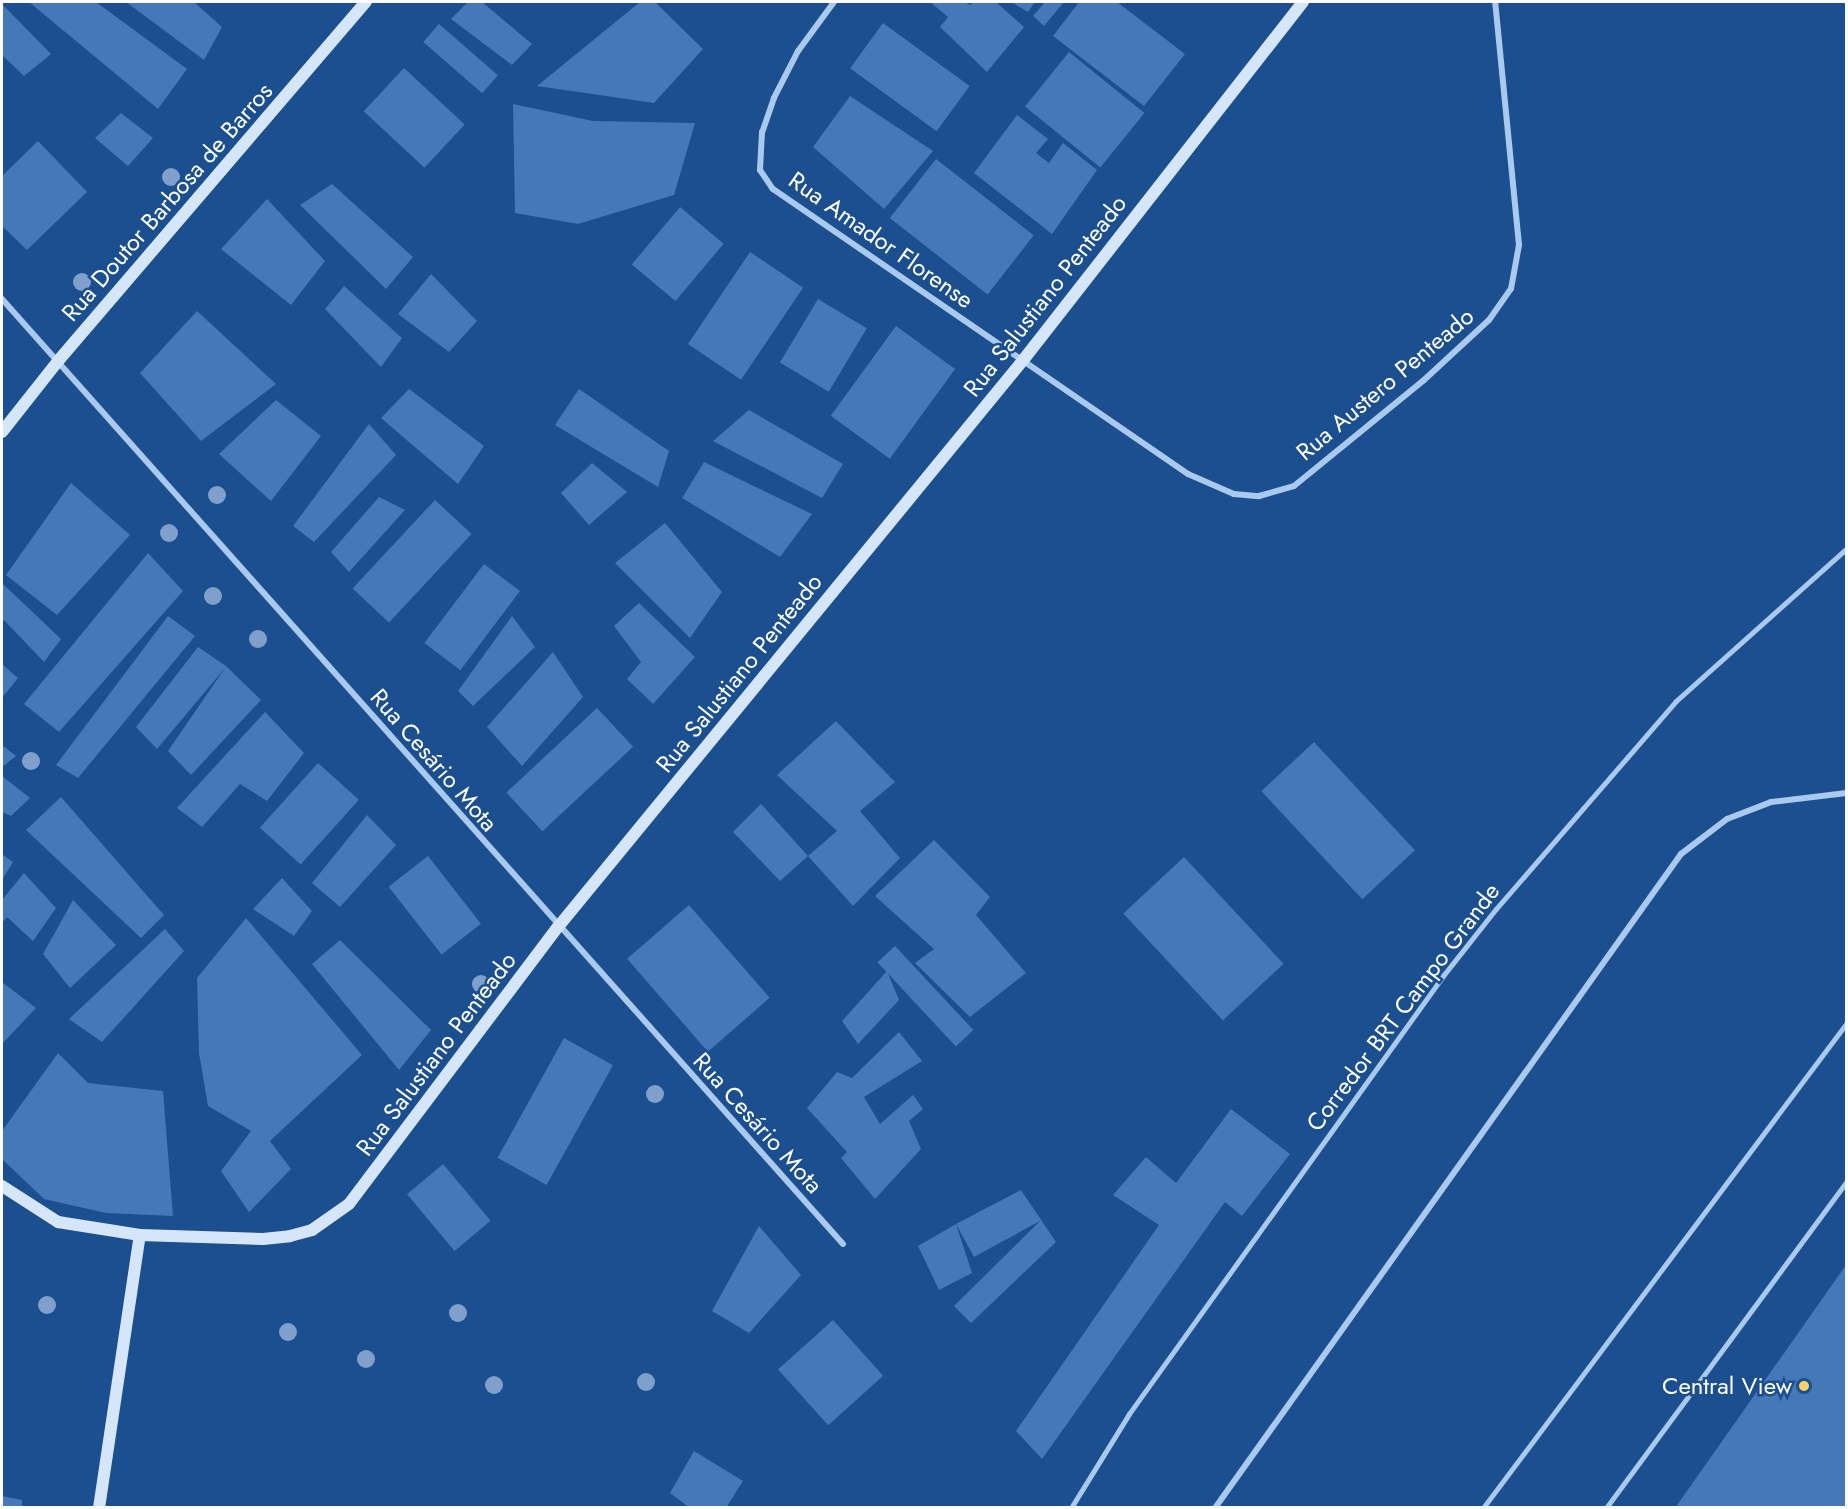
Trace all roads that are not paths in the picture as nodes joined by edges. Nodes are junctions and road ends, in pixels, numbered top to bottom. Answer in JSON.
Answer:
{"nodes":[{"id":1,"x":366,"y":2,"type":"edge"},
{"id":2,"x":834,"y":2,"type":"edge"},
{"id":3,"x":1303,"y":2,"type":"edge"},
{"id":4,"x":1495,"y":2,"type":"edge"},
{"id":5,"x":2,"y":299,"type":"edge"},
{"id":6,"x":1024,"y":359,"type":"junction"},
{"id":7,"x":58,"y":361,"type":"junction"},
{"id":8,"x":2,"y":432,"type":"edge"},
{"id":9,"x":1846,"y":549,"type":"edge"},
{"id":10,"x":1846,"y":793,"type":"edge"},
{"id":11,"x":558,"y":927,"type":"junction"},
{"id":12,"x":1846,"y":1024,"type":"edge"},
{"id":13,"x":1846,"y":1183,"type":"edge"},
{"id":14,"x":2,"y":1186,"type":"edge"},
{"id":15,"x":140,"y":1235,"type":"junction"},
{"id":16,"x":843,"y":1244,"type":"dead end"},
{"id":17,"x":99,"y":1508,"type":"edge"},
{"id":18,"x":1071,"y":1508,"type":"edge"},
{"id":19,"x":1215,"y":1508,"type":"edge"},
{"id":20,"x":1483,"y":1508,"type":"edge"},
{"id":21,"x":1606,"y":1508,"type":"edge"}],
"edges":[{"from":1,"to":7,"type":"street","name":"Rua Doutor Barbosa de Barros"},
{"from":2,"to":6,"type":"street","name":"Rua Amador Florense"},
{"from":3,"to":6,"type":"street","name":"Rua Salustiano Penteado"},
{"from":4,"to":6,"type":"street","name":"Rua Austero Penteado"},
{"from":5,"to":7,"type":"street","name":"Rua Cesário Mota"},
{"from":6,"to":11,"type":"street","name":"Rua Salustiano Penteado"},
{"from":7,"to":8,"type":"street","name":"Rua Doutor Barbosa de Barros"},
{"from":7,"to":11,"type":"street","name":"Rua Cesário Mota"},
{"from":9,"to":18,"type":"lane","name":"Corredor BRT Campo Grande"},
{"from":10,"to":19,"type":"street"},
{"from":11,"to":15,"type":"street","name":"Rua Salustiano Penteado"},
{"from":11,"to":16,"type":"street","name":"Rua Cesário Mota"},
{"from":12,"to":20,"type":"lane"},
{"from":13,"to":21,"type":"lane"},
{"from":14,"to":15,"type":"street","name":"Rua Salustiano Penteado"},
{"from":15,"to":17,"type":"street"}]}
